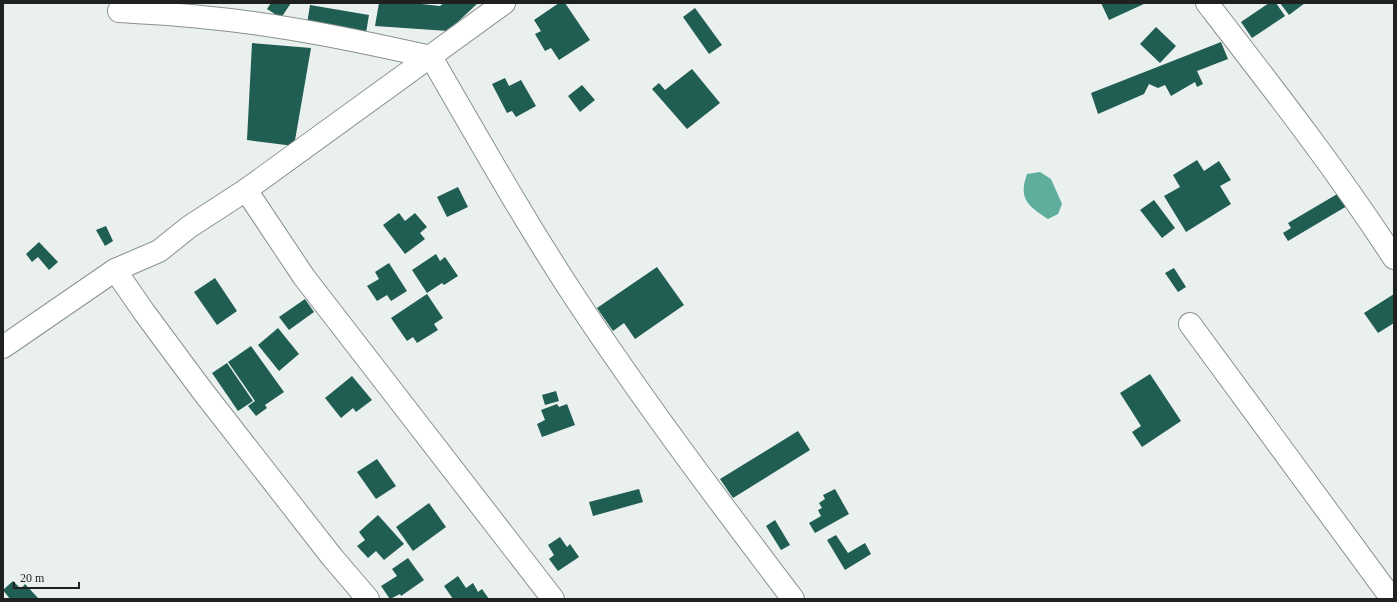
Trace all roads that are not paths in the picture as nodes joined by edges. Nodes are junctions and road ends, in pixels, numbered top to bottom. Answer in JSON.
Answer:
{"nodes":[{"id":1,"x":504,"y":3,"type":"edge"},
{"id":2,"x":1207,"y":3,"type":"edge"},
{"id":3,"x":119,"y":11,"type":"dead end"},
{"id":4,"x":431,"y":57,"type":"junction"},
{"id":5,"x":246,"y":190,"type":"junction"},
{"id":6,"x":1394,"y":258,"type":"edge"},
{"id":7,"x":115,"y":270,"type":"junction"},
{"id":8,"x":1190,"y":324,"type":"dead end"},
{"id":9,"x":3,"y":347,"type":"edge"},
{"id":10,"x":368,"y":599,"type":"edge"},
{"id":11,"x":553,"y":599,"type":"edge"},
{"id":12,"x":793,"y":599,"type":"edge"},
{"id":13,"x":1392,"y":599,"type":"edge"}],
"edges":[{"from":1,"to":4,"type":"street"},
{"from":2,"to":6,"type":"street"},
{"from":3,"to":4,"type":"street"},
{"from":4,"to":5,"type":"street"},
{"from":4,"to":12,"type":"street"},
{"from":5,"to":7,"type":"street"},
{"from":5,"to":11,"type":"street"},
{"from":7,"to":9,"type":"street"},
{"from":7,"to":10,"type":"street"},
{"from":8,"to":13,"type":"street"}]}
